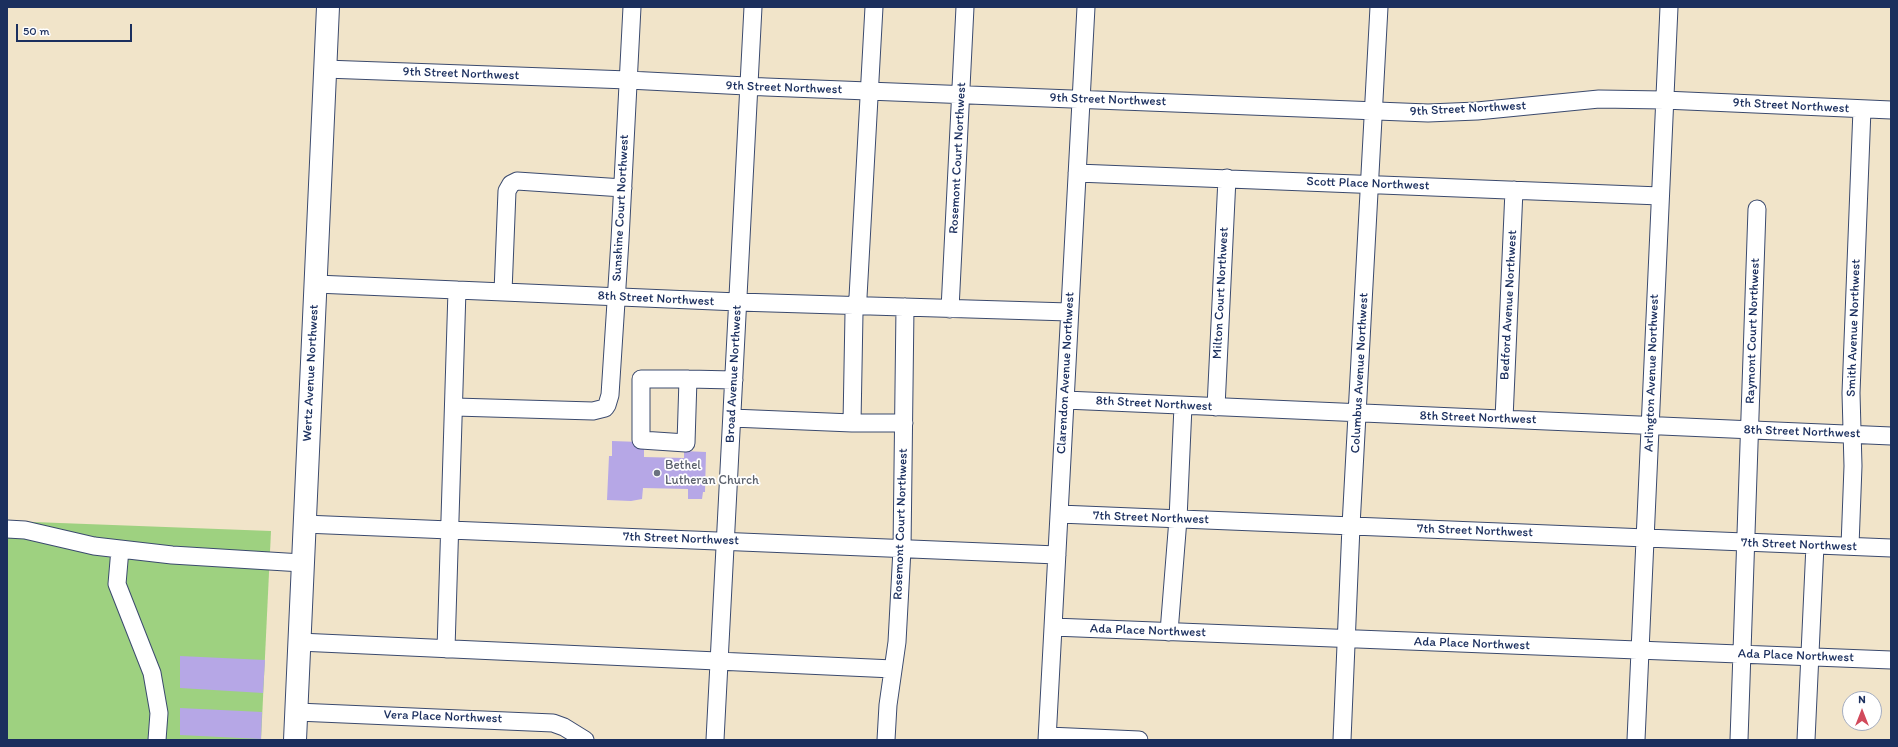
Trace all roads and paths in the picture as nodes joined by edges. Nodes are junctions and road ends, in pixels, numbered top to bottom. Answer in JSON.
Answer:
{"nodes":[{"id":1,"x":328,"y":7,"type":"edge"},
{"id":2,"x":632,"y":7,"type":"edge"},
{"id":3,"x":753,"y":7,"type":"edge"},
{"id":4,"x":874,"y":7,"type":"edge"},
{"id":5,"x":966,"y":7,"type":"edge"},
{"id":6,"x":1086,"y":7,"type":"edge"},
{"id":7,"x":1378,"y":7,"type":"edge"},
{"id":8,"x":1669,"y":7,"type":"edge"},
{"id":9,"x":325,"y":69,"type":"junction"},
{"id":10,"x":628,"y":80,"type":"junction"},
{"id":11,"x":749,"y":86,"type":"junction"},
{"id":12,"x":870,"y":91,"type":"junction"},
{"id":13,"x":961,"y":95,"type":"junction"},
{"id":14,"x":1081,"y":98,"type":"junction"},
{"id":15,"x":1664,"y":100,"type":"junction"},
{"id":16,"x":1862,"y":109,"type":"junction"},
{"id":17,"x":1891,"y":110,"type":"edge"},
{"id":18,"x":1374,"y":111,"type":"junction"},
{"id":19,"x":1076,"y":173,"type":"junction"},
{"id":20,"x":1227,"y":178,"type":"junction"},
{"id":21,"x":1369,"y":184,"type":"junction"},
{"id":22,"x":623,"y":188,"type":"junction"},
{"id":23,"x":1514,"y":190,"type":"junction"},
{"id":24,"x":1660,"y":196,"type":"junction"},
{"id":25,"x":1757,"y":209,"type":"dead end"},
{"id":26,"x":316,"y":284,"type":"junction"},
{"id":27,"x":457,"y":290,"type":"junction"},
{"id":28,"x":503,"y":292,"type":"junction"},
{"id":29,"x":616,"y":297,"type":"junction"},
{"id":30,"x":738,"y":302,"type":"junction"},
{"id":31,"x":856,"y":306,"type":"junction"},
{"id":32,"x":905,"y":308,"type":"junction"},
{"id":33,"x":950,"y":309,"type":"junction"},
{"id":34,"x":1070,"y":312,"type":"junction"},
{"id":35,"x":688,"y":379,"type":"junction"},
{"id":36,"x":734,"y":380,"type":"junction"},
{"id":37,"x":1065,"y":400,"type":"junction"},
{"id":38,"x":1183,"y":406,"type":"junction"},
{"id":39,"x":455,"y":407,"type":"junction"},
{"id":40,"x":1216,"y":407,"type":"junction"},
{"id":41,"x":1358,"y":413,"type":"junction"},
{"id":42,"x":732,"y":418,"type":"junction"},
{"id":43,"x":1504,"y":419,"type":"junction"},
{"id":44,"x":852,"y":423,"type":"junction"},
{"id":45,"x":904,"y":423,"type":"junction"},
{"id":46,"x":1650,"y":425,"type":"junction"},
{"id":47,"x":1750,"y":430,"type":"junction"},
{"id":48,"x":1852,"y":434,"type":"junction"},
{"id":49,"x":1891,"y":436,"type":"edge"},
{"id":50,"x":1059,"y":514,"type":"junction"},
{"id":51,"x":1178,"y":519,"type":"junction"},
{"id":52,"x":304,"y":524,"type":"junction"},
{"id":53,"x":1351,"y":526,"type":"junction"},
{"id":54,"x":7,"y":529,"type":"edge"},
{"id":55,"x":449,"y":530,"type":"junction"},
{"id":56,"x":1647,"y":538,"type":"junction"},
{"id":57,"x":725,"y":540,"type":"junction"},
{"id":58,"x":1746,"y":543,"type":"junction"},
{"id":59,"x":1815,"y":545,"type":"junction"},
{"id":60,"x":1850,"y":546,"type":"junction"},
{"id":61,"x":1891,"y":548,"type":"edge"},
{"id":62,"x":120,"y":549,"type":"junction"},
{"id":63,"x":902,"y":549,"type":"junction"},
{"id":64,"x":1057,"y":555,"type":"junction"},
{"id":65,"x":302,"y":563,"type":"junction"},
{"id":66,"x":1053,"y":627,"type":"junction"},
{"id":67,"x":1169,"y":632,"type":"junction"},
{"id":68,"x":1347,"y":639,"type":"junction"},
{"id":69,"x":299,"y":642,"type":"junction"},
{"id":70,"x":446,"y":649,"type":"junction"},
{"id":71,"x":1641,"y":650,"type":"junction"},
{"id":72,"x":1742,"y":654,"type":"junction"},
{"id":73,"x":1810,"y":657,"type":"junction"},
{"id":74,"x":1891,"y":660,"type":"edge"},
{"id":75,"x":719,"y":662,"type":"junction"},
{"id":76,"x":893,"y":669,"type":"junction"},
{"id":77,"x":297,"y":712,"type":"junction"},
{"id":78,"x":1047,"y":738,"type":"edge"},
{"id":79,"x":157,"y":740,"type":"edge"},
{"id":80,"x":295,"y":740,"type":"edge"},
{"id":81,"x":585,"y":740,"type":"edge"},
{"id":82,"x":715,"y":740,"type":"edge"},
{"id":83,"x":886,"y":740,"type":"edge"},
{"id":84,"x":1139,"y":740,"type":"edge"},
{"id":85,"x":1342,"y":740,"type":"edge"},
{"id":86,"x":1636,"y":740,"type":"edge"},
{"id":87,"x":1739,"y":740,"type":"edge"},
{"id":88,"x":1806,"y":740,"type":"edge"}],
"edges":[{"from":1,"to":9,"type":"main road","name":"Wertz Avenue Northwest"},
{"from":2,"to":10,"type":"street","name":"Sunshine Court Northwest"},
{"from":3,"to":11,"type":"street","name":"Broad Avenue Northwest"},
{"from":4,"to":12,"type":"street"},
{"from":5,"to":13,"type":"street","name":"Rosemont Court Northwest"},
{"from":6,"to":14,"type":"street","name":"Clarendon Avenue Northwest"},
{"from":7,"to":18,"type":"street","name":"Columbus Avenue Northwest"},
{"from":8,"to":15,"type":"street","name":"Arlington Avenue Northwest"},
{"from":9,"to":10,"type":"street","name":"9th Street Northwest"},
{"from":9,"to":26,"type":"main road","name":"Wertz Avenue Northwest"},
{"from":10,"to":11,"type":"street","name":"9th Street Northwest"},
{"from":10,"to":22,"type":"street","name":"Sunshine Court Northwest"},
{"from":11,"to":12,"type":"street","name":"9th Street Northwest"},
{"from":11,"to":30,"type":"street","name":"Broad Avenue Northwest"},
{"from":12,"to":13,"type":"street","name":"9th Street Northwest"},
{"from":12,"to":31,"type":"street"},
{"from":13,"to":14,"type":"street","name":"9th Street Northwest"},
{"from":13,"to":33,"type":"street","name":"Rosemont Court Northwest"},
{"from":14,"to":18,"type":"street","name":"9th Street Northwest"},
{"from":14,"to":19,"type":"street","name":"Clarendon Avenue Northwest"},
{"from":15,"to":16,"type":"street","name":"9th Street Northwest"},
{"from":15,"to":18,"type":"street","name":"9th Street Northwest"},
{"from":15,"to":24,"type":"street","name":"Arlington Avenue Northwest"},
{"from":16,"to":17,"type":"street","name":"9th Street Northwest"},
{"from":16,"to":48,"type":"street","name":"Smith Avenue Northwest"},
{"from":18,"to":21,"type":"street","name":"Columbus Avenue Northwest"},
{"from":19,"to":20,"type":"street","name":"Scott Place Northwest"},
{"from":19,"to":34,"type":"street","name":"Clarendon Avenue Northwest"},
{"from":20,"to":21,"type":"street","name":"Scott Place Northwest"},
{"from":20,"to":40,"type":"street","name":"Milton Court Northwest"},
{"from":21,"to":23,"type":"street","name":"Scott Place Northwest"},
{"from":21,"to":41,"type":"street","name":"Columbus Avenue Northwest"},
{"from":22,"to":28,"type":"street"},
{"from":22,"to":29,"type":"street","name":"Sunshine Court Northwest"},
{"from":23,"to":24,"type":"street","name":"Scott Place Northwest"},
{"from":23,"to":43,"type":"street","name":"Bedford Avenue Northwest"},
{"from":24,"to":46,"type":"street","name":"Arlington Avenue Northwest"},
{"from":25,"to":47,"type":"street","name":"Raymont Court Northwest"},
{"from":26,"to":27,"type":"street","name":"8th Street Northwest"},
{"from":26,"to":52,"type":"main road","name":"Wertz Avenue Northwest"},
{"from":27,"to":28,"type":"street","name":"8th Street Northwest"},
{"from":27,"to":39,"type":"street"},
{"from":28,"to":29,"type":"street","name":"8th Street Northwest"},
{"from":29,"to":30,"type":"street","name":"8th Street Northwest"},
{"from":29,"to":39,"type":"street","name":"Sunshine Court Northwest"},
{"from":30,"to":31,"type":"street","name":"8th Street Northwest"},
{"from":30,"to":36,"type":"street","name":"Broad Avenue Northwest"},
{"from":31,"to":32,"type":"street","name":"8th Street Northwest"},
{"from":31,"to":44,"type":"street"},
{"from":32,"to":33,"type":"street","name":"8th Street Northwest"},
{"from":32,"to":45,"type":"street","name":"Rosemont Court Northwest"},
{"from":33,"to":34,"type":"street","name":"8th Street Northwest"},
{"from":34,"to":37,"type":"street","name":"Clarendon Avenue Northwest"},
{"from":35,"to":35,"type":"street"},
{"from":35,"to":36,"type":"street"},
{"from":36,"to":42,"type":"street","name":"Broad Avenue Northwest"},
{"from":37,"to":38,"type":"street","name":"8th Street Northwest"},
{"from":37,"to":50,"type":"street","name":"Clarendon Avenue Northwest"},
{"from":38,"to":40,"type":"street","name":"8th Street Northwest"},
{"from":38,"to":51,"type":"street"},
{"from":39,"to":55,"type":"street"},
{"from":40,"to":41,"type":"street","name":"8th Street Northwest"},
{"from":41,"to":43,"type":"street","name":"8th Street Northwest"},
{"from":41,"to":53,"type":"street","name":"Columbus Avenue Northwest"},
{"from":42,"to":44,"type":"street"},
{"from":42,"to":57,"type":"street","name":"Broad Avenue Northwest"},
{"from":43,"to":46,"type":"street","name":"8th Street Northwest"},
{"from":44,"to":45,"type":"street"},
{"from":45,"to":63,"type":"street","name":"Rosemont Court Northwest"},
{"from":46,"to":47,"type":"street","name":"8th Street Northwest"},
{"from":46,"to":56,"type":"street","name":"Arlington Avenue Northwest"},
{"from":47,"to":48,"type":"street","name":"8th Street Northwest"},
{"from":47,"to":58,"type":"street","name":"Raymont Court Northwest"},
{"from":48,"to":49,"type":"street","name":"8th Street Northwest"},
{"from":48,"to":60,"type":"street","name":"Smith Avenue Northwest"},
{"from":50,"to":51,"type":"street","name":"7th Street Northwest"},
{"from":50,"to":64,"type":"street","name":"Clarendon Avenue Northwest"},
{"from":51,"to":53,"type":"street","name":"7th Street Northwest"},
{"from":51,"to":67,"type":"street"},
{"from":52,"to":55,"type":"street","name":"7th Street Northwest"},
{"from":52,"to":65,"type":"main road","name":"Wertz Avenue Northwest"},
{"from":53,"to":56,"type":"street","name":"7th Street Northwest"},
{"from":53,"to":68,"type":"street","name":"Columbus Avenue Northwest"},
{"from":54,"to":62,"type":"street"},
{"from":55,"to":57,"type":"street","name":"7th Street Northwest"},
{"from":55,"to":70,"type":"street"},
{"from":56,"to":58,"type":"street","name":"7th Street Northwest"},
{"from":56,"to":71,"type":"street","name":"Arlington Avenue Northwest"},
{"from":57,"to":63,"type":"street","name":"7th Street Northwest"},
{"from":57,"to":75,"type":"street","name":"Broad Avenue Northwest"},
{"from":58,"to":59,"type":"street","name":"7th Street Northwest"},
{"from":58,"to":72,"type":"street","name":"Raymont Court Northwest"},
{"from":59,"to":60,"type":"street","name":"7th Street Northwest"},
{"from":59,"to":73,"type":"street"},
{"from":60,"to":61,"type":"street","name":"7th Street Northwest"},
{"from":62,"to":65,"type":"street"},
{"from":62,"to":79,"type":"street"},
{"from":63,"to":64,"type":"street","name":"7th Street Northwest"},
{"from":63,"to":76,"type":"street","name":"Rosemont Court Northwest"},
{"from":64,"to":66,"type":"street","name":"Clarendon Avenue Northwest"},
{"from":65,"to":69,"type":"main road","name":"Wertz Avenue Northwest"},
{"from":66,"to":67,"type":"street","name":"Ada Place Northwest"},
{"from":66,"to":78,"type":"street","name":"Clarendon Avenue Northwest"},
{"from":67,"to":68,"type":"street","name":"Ada Place Northwest"},
{"from":68,"to":71,"type":"street","name":"Ada Place Northwest"},
{"from":68,"to":85,"type":"street","name":"Columbus Avenue Northwest"},
{"from":69,"to":70,"type":"street"},
{"from":69,"to":77,"type":"main road","name":"Wertz Avenue Northwest"},
{"from":70,"to":75,"type":"street"},
{"from":71,"to":72,"type":"street","name":"Ada Place Northwest"},
{"from":71,"to":86,"type":"street","name":"Arlington Avenue Northwest"},
{"from":72,"to":73,"type":"street","name":"Ada Place Northwest"},
{"from":72,"to":87,"type":"street","name":"Raymont Court Northwest"},
{"from":73,"to":74,"type":"street","name":"Ada Place Northwest"},
{"from":73,"to":88,"type":"street"},
{"from":75,"to":76,"type":"street"},
{"from":75,"to":82,"type":"street","name":"Broad Avenue Northwest"},
{"from":76,"to":83,"type":"street","name":"Rosemont Court Northwest"},
{"from":77,"to":80,"type":"main road","name":"Wertz Avenue Northwest"},
{"from":77,"to":81,"type":"street","name":"Vera Place Northwest"},
{"from":78,"to":84,"type":"street"}]}
